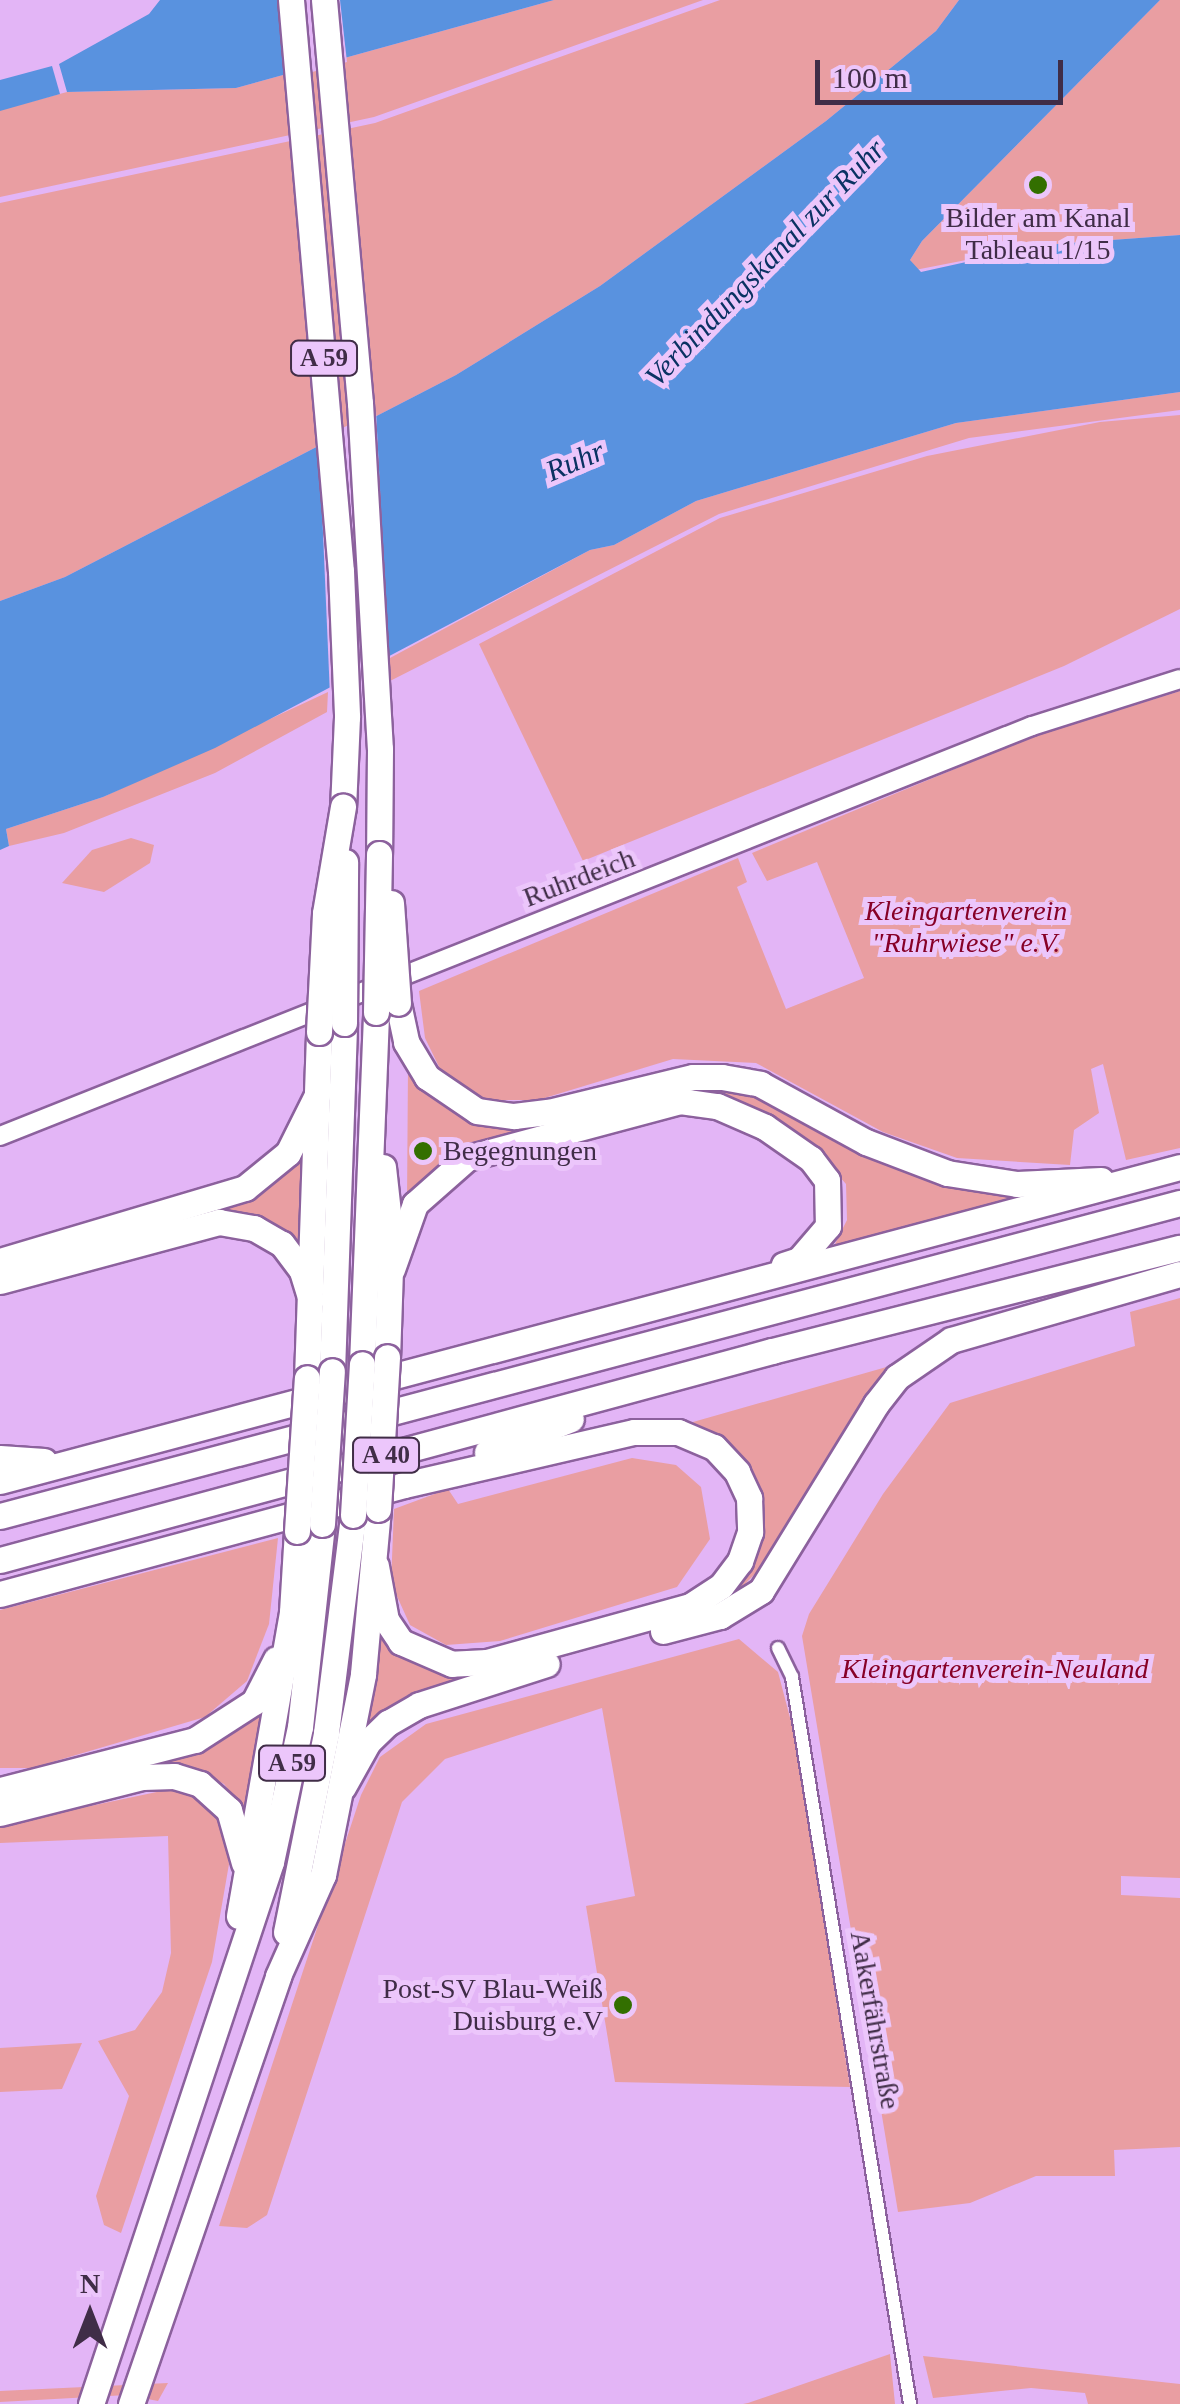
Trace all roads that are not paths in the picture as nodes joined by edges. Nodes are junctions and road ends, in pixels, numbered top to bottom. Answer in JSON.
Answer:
{"nodes":[{"id":1,"x":292,"y":0,"type":"edge"},
{"id":2,"x":324,"y":0,"type":"edge"},
{"id":3,"x":1180,"y":680,"type":"edge"},
{"id":4,"x":387,"y":1007,"type":"junction"},
{"id":5,"x":332,"y":1028,"type":"junction"},
{"id":6,"x":374,"y":1092,"type":"junction"},
{"id":7,"x":317,"y":1095,"type":"junction"},
{"id":8,"x":0,"y":1136,"type":"edge"},
{"id":9,"x":1180,"y":1167,"type":"edge"},
{"id":10,"x":1150,"y":1174,"type":"junction"},
{"id":11,"x":1180,"y":1203,"type":"edge"},
{"id":12,"x":1180,"y":1248,"type":"edge"},
{"id":13,"x":0,"y":1261,"type":"edge"},
{"id":14,"x":392,"y":1269,"type":"junction"},
{"id":15,"x":1180,"y":1274,"type":"edge"},
{"id":16,"x":0,"y":1282,"type":"edge"},
{"id":17,"x":692,"y":1296,"type":"junction"},
{"id":18,"x":311,"y":1300,"type":"junction"},
{"id":19,"x":772,"y":1350,"type":"junction"},
{"id":20,"x":320,"y":1375,"type":"junction"},
{"id":21,"x":0,"y":1458,"type":"edge"},
{"id":22,"x":74,"y":1461,"type":"junction"},
{"id":23,"x":0,"y":1481,"type":"edge"},
{"id":24,"x":404,"y":1485,"type":"junction"},
{"id":25,"x":365,"y":1512,"type":"junction"},
{"id":26,"x":0,"y":1516,"type":"edge"},
{"id":27,"x":309,"y":1527,"type":"junction"},
{"id":28,"x":0,"y":1560,"type":"edge"},
{"id":29,"x":376,"y":1566,"type":"junction"},
{"id":30,"x":0,"y":1594,"type":"edge"},
{"id":31,"x":292,"y":1612,"type":"junction"},
{"id":32,"x":778,"y":1648,"type":"dead end"},
{"id":33,"x":343,"y":1788,"type":"junction"},
{"id":34,"x":0,"y":1790,"type":"edge"},
{"id":35,"x":0,"y":1813,"type":"edge"},
{"id":36,"x":245,"y":1882,"type":"junction"},
{"id":37,"x":278,"y":1976,"type":"junction"},
{"id":38,"x":226,"y":1995,"type":"junction"},
{"id":39,"x":91,"y":2404,"type":"edge"},
{"id":40,"x":131,"y":2404,"type":"edge"},
{"id":41,"x":910,"y":2404,"type":"edge"}],
"edges":[{"from":1,"to":5,"type":"highway","number":"A 59","bridge":true},
{"from":2,"to":4,"type":"highway","number":"A 59","bridge":true},
{"from":3,"to":8,"type":"main road","name":"Ruhrdeich"},
{"from":4,"to":6,"type":"highway","number":"A 59"},
{"from":4,"to":10,"type":"highway"},
{"from":5,"to":7,"type":"highway"},
{"from":5,"to":20,"type":"highway","number":"A 59"},
{"from":6,"to":14,"type":"highway"},
{"from":6,"to":25,"type":"highway","number":"A 59","bridge":true},
{"from":7,"to":13,"type":"highway"},
{"from":7,"to":18,"type":"highway"},
{"from":9,"to":10,"type":"highway"},
{"from":10,"to":17,"type":"highway"},
{"from":11,"to":26,"type":"highway","number":"A 40"},
{"from":12,"to":19,"type":"highway","number":"A 40"},
{"from":14,"to":17,"type":"highway"},
{"from":14,"to":25,"type":"highway","bridge":true},
{"from":15,"to":33,"type":"highway"},
{"from":16,"to":18,"type":"highway"},
{"from":17,"to":22,"type":"highway"},
{"from":18,"to":20,"type":"highway"},
{"from":19,"to":24,"type":"highway"},
{"from":19,"to":28,"type":"highway","number":"A 40"},
{"from":20,"to":27,"type":"highway","number":"A 59","bridge":true},
{"from":21,"to":22,"type":"highway"},
{"from":22,"to":23,"type":"highway"},
{"from":24,"to":29,"type":"highway"},
{"from":24,"to":30,"type":"highway"},
{"from":25,"to":29,"type":"highway"},
{"from":25,"to":37,"type":"highway","number":"A 59"},
{"from":27,"to":31,"type":"highway"},
{"from":27,"to":38,"type":"highway","number":"A 59"},
{"from":29,"to":33,"type":"highway"},
{"from":31,"to":34,"type":"highway"},
{"from":31,"to":36,"type":"highway"},
{"from":32,"to":41,"type":"street","name":"Aakerfährstraße"},
{"from":33,"to":37,"type":"highway"},
{"from":35,"to":36,"type":"highway"},
{"from":36,"to":38,"type":"highway"},
{"from":37,"to":40,"type":"highway","number":"A 59"},
{"from":38,"to":39,"type":"highway","number":"A 59"}]}
